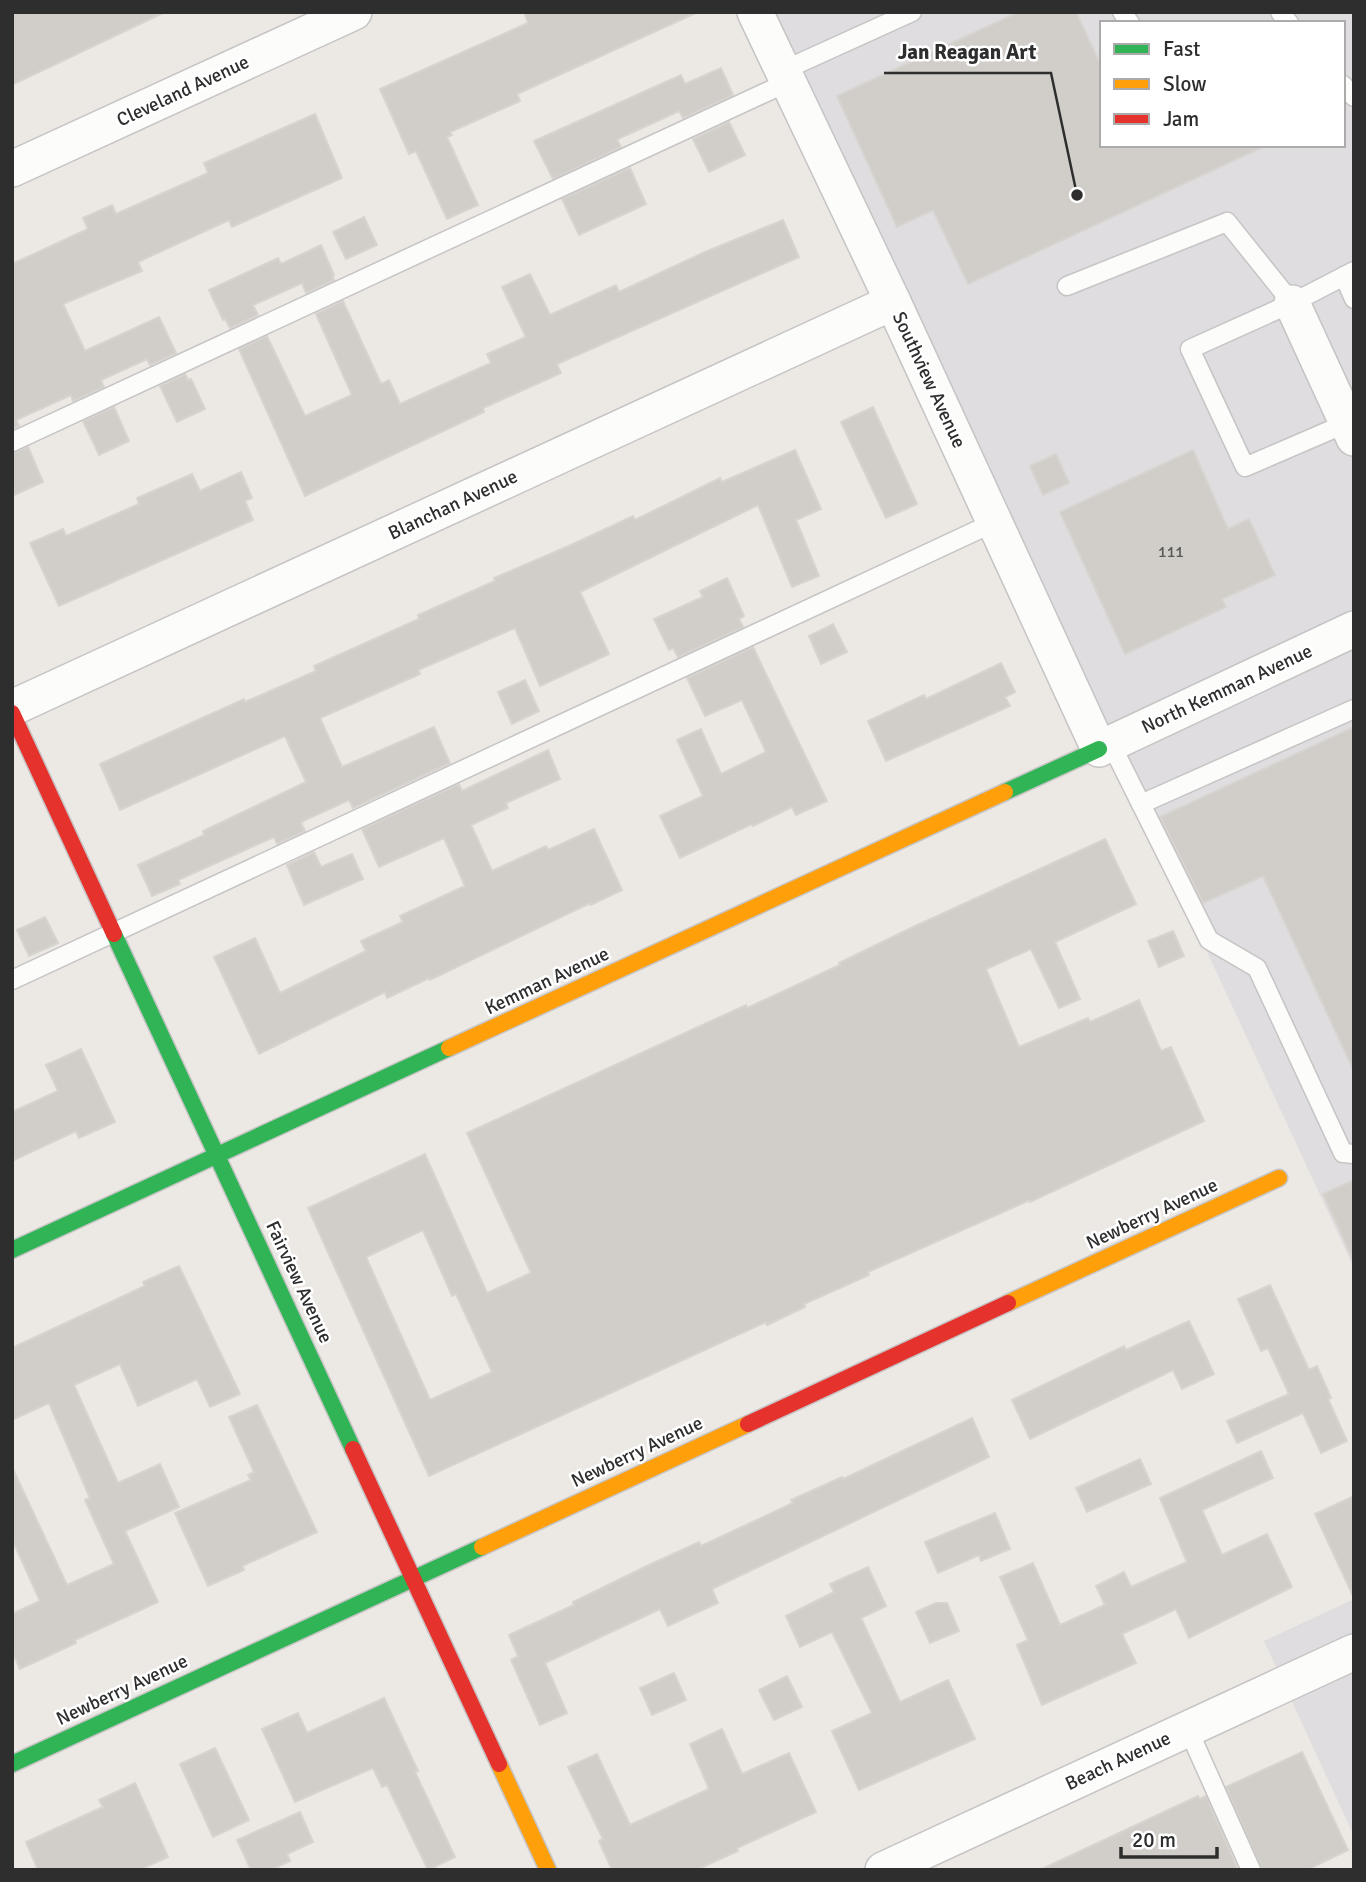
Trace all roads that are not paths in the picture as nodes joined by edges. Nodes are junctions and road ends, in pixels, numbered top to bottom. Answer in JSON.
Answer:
{"nodes":[{"id":1,"x":354,"y":12,"type":"edge"},
{"id":2,"x":912,"y":12,"type":"edge"},
{"id":3,"x":759,"y":14,"type":"edge"},
{"id":4,"x":785,"y":76,"type":"junction"},
{"id":5,"x":12,"y":169,"type":"edge"},
{"id":6,"x":1349,"y":273,"type":"edge"},
{"id":7,"x":1067,"y":286,"type":"dead end"},
{"id":8,"x":1354,"y":299,"type":"edge"},
{"id":9,"x":893,"y":302,"type":"junction"},
{"id":10,"x":1292,"y":303,"type":"junction"},
{"id":11,"x":1350,"y":431,"type":"edge"},
{"id":12,"x":12,"y":442,"type":"edge"},
{"id":13,"x":995,"y":522,"type":"junction"},
{"id":14,"x":1354,"y":629,"type":"edge"},
{"id":15,"x":1354,"y":709,"type":"edge"},
{"id":16,"x":12,"y":710,"type":"edge"},
{"id":17,"x":1105,"y":746,"type":"junction"},
{"id":18,"x":1141,"y":804,"type":"junction"},
{"id":19,"x":114,"y":933,"type":"junction"},
{"id":20,"x":12,"y":980,"type":"edge"},
{"id":21,"x":1354,"y":1154,"type":"edge"},
{"id":22,"x":217,"y":1156,"type":"junction"},
{"id":23,"x":1279,"y":1178,"type":"dead end"},
{"id":24,"x":12,"y":1251,"type":"edge"},
{"id":25,"x":413,"y":1579,"type":"junction"},
{"id":26,"x":1354,"y":1652,"type":"edge"},
{"id":27,"x":1188,"y":1729,"type":"junction"},
{"id":28,"x":12,"y":1764,"type":"edge"},
{"id":29,"x":548,"y":1870,"type":"edge"},
{"id":30,"x":883,"y":1870,"type":"edge"},
{"id":31,"x":1251,"y":1870,"type":"edge"}],
"edges":[{"from":1,"to":5,"type":"street","name":"Cleveland Avenue"},
{"from":2,"to":4,"type":"lane"},
{"from":3,"to":4,"type":"street","name":"Southview Avenue"},
{"from":4,"to":9,"type":"street","name":"Southview Avenue"},
{"from":4,"to":12,"type":"lane"},
{"from":6,"to":8,"type":"lane"},
{"from":6,"to":10,"type":"lane"},
{"from":7,"to":10,"type":"lane"},
{"from":9,"to":13,"type":"street","name":"Southview Avenue"},
{"from":9,"to":16,"type":"street","name":"Blanchan Avenue"},
{"from":10,"to":11,"type":"street"},
{"from":10,"to":11,"type":"lane"},
{"from":13,"to":17,"type":"street","name":"Southview Avenue"},
{"from":13,"to":19,"type":"lane"},
{"from":14,"to":17,"type":"street","name":"North Kemman Avenue"},
{"from":15,"to":18,"type":"lane"},
{"from":16,"to":19,"type":"street","name":"Fairview Avenue"},
{"from":17,"to":18,"type":"lane"},
{"from":17,"to":22,"type":"street","name":"Kemman Avenue"},
{"from":18,"to":21,"type":"lane"},
{"from":19,"to":20,"type":"lane"},
{"from":19,"to":22,"type":"street","name":"Fairview Avenue"},
{"from":22,"to":24,"type":"street","name":"Kemman Avenue"},
{"from":22,"to":25,"type":"street","name":"Fairview Avenue"},
{"from":23,"to":25,"type":"street","name":"Newberry Avenue"},
{"from":25,"to":28,"type":"street","name":"Newberry Avenue"},
{"from":25,"to":29,"type":"street","name":"Fairview Avenue"},
{"from":26,"to":27,"type":"street","name":"Beach Avenue"},
{"from":27,"to":30,"type":"street","name":"Beach Avenue"},
{"from":27,"to":31,"type":"lane"}]}
